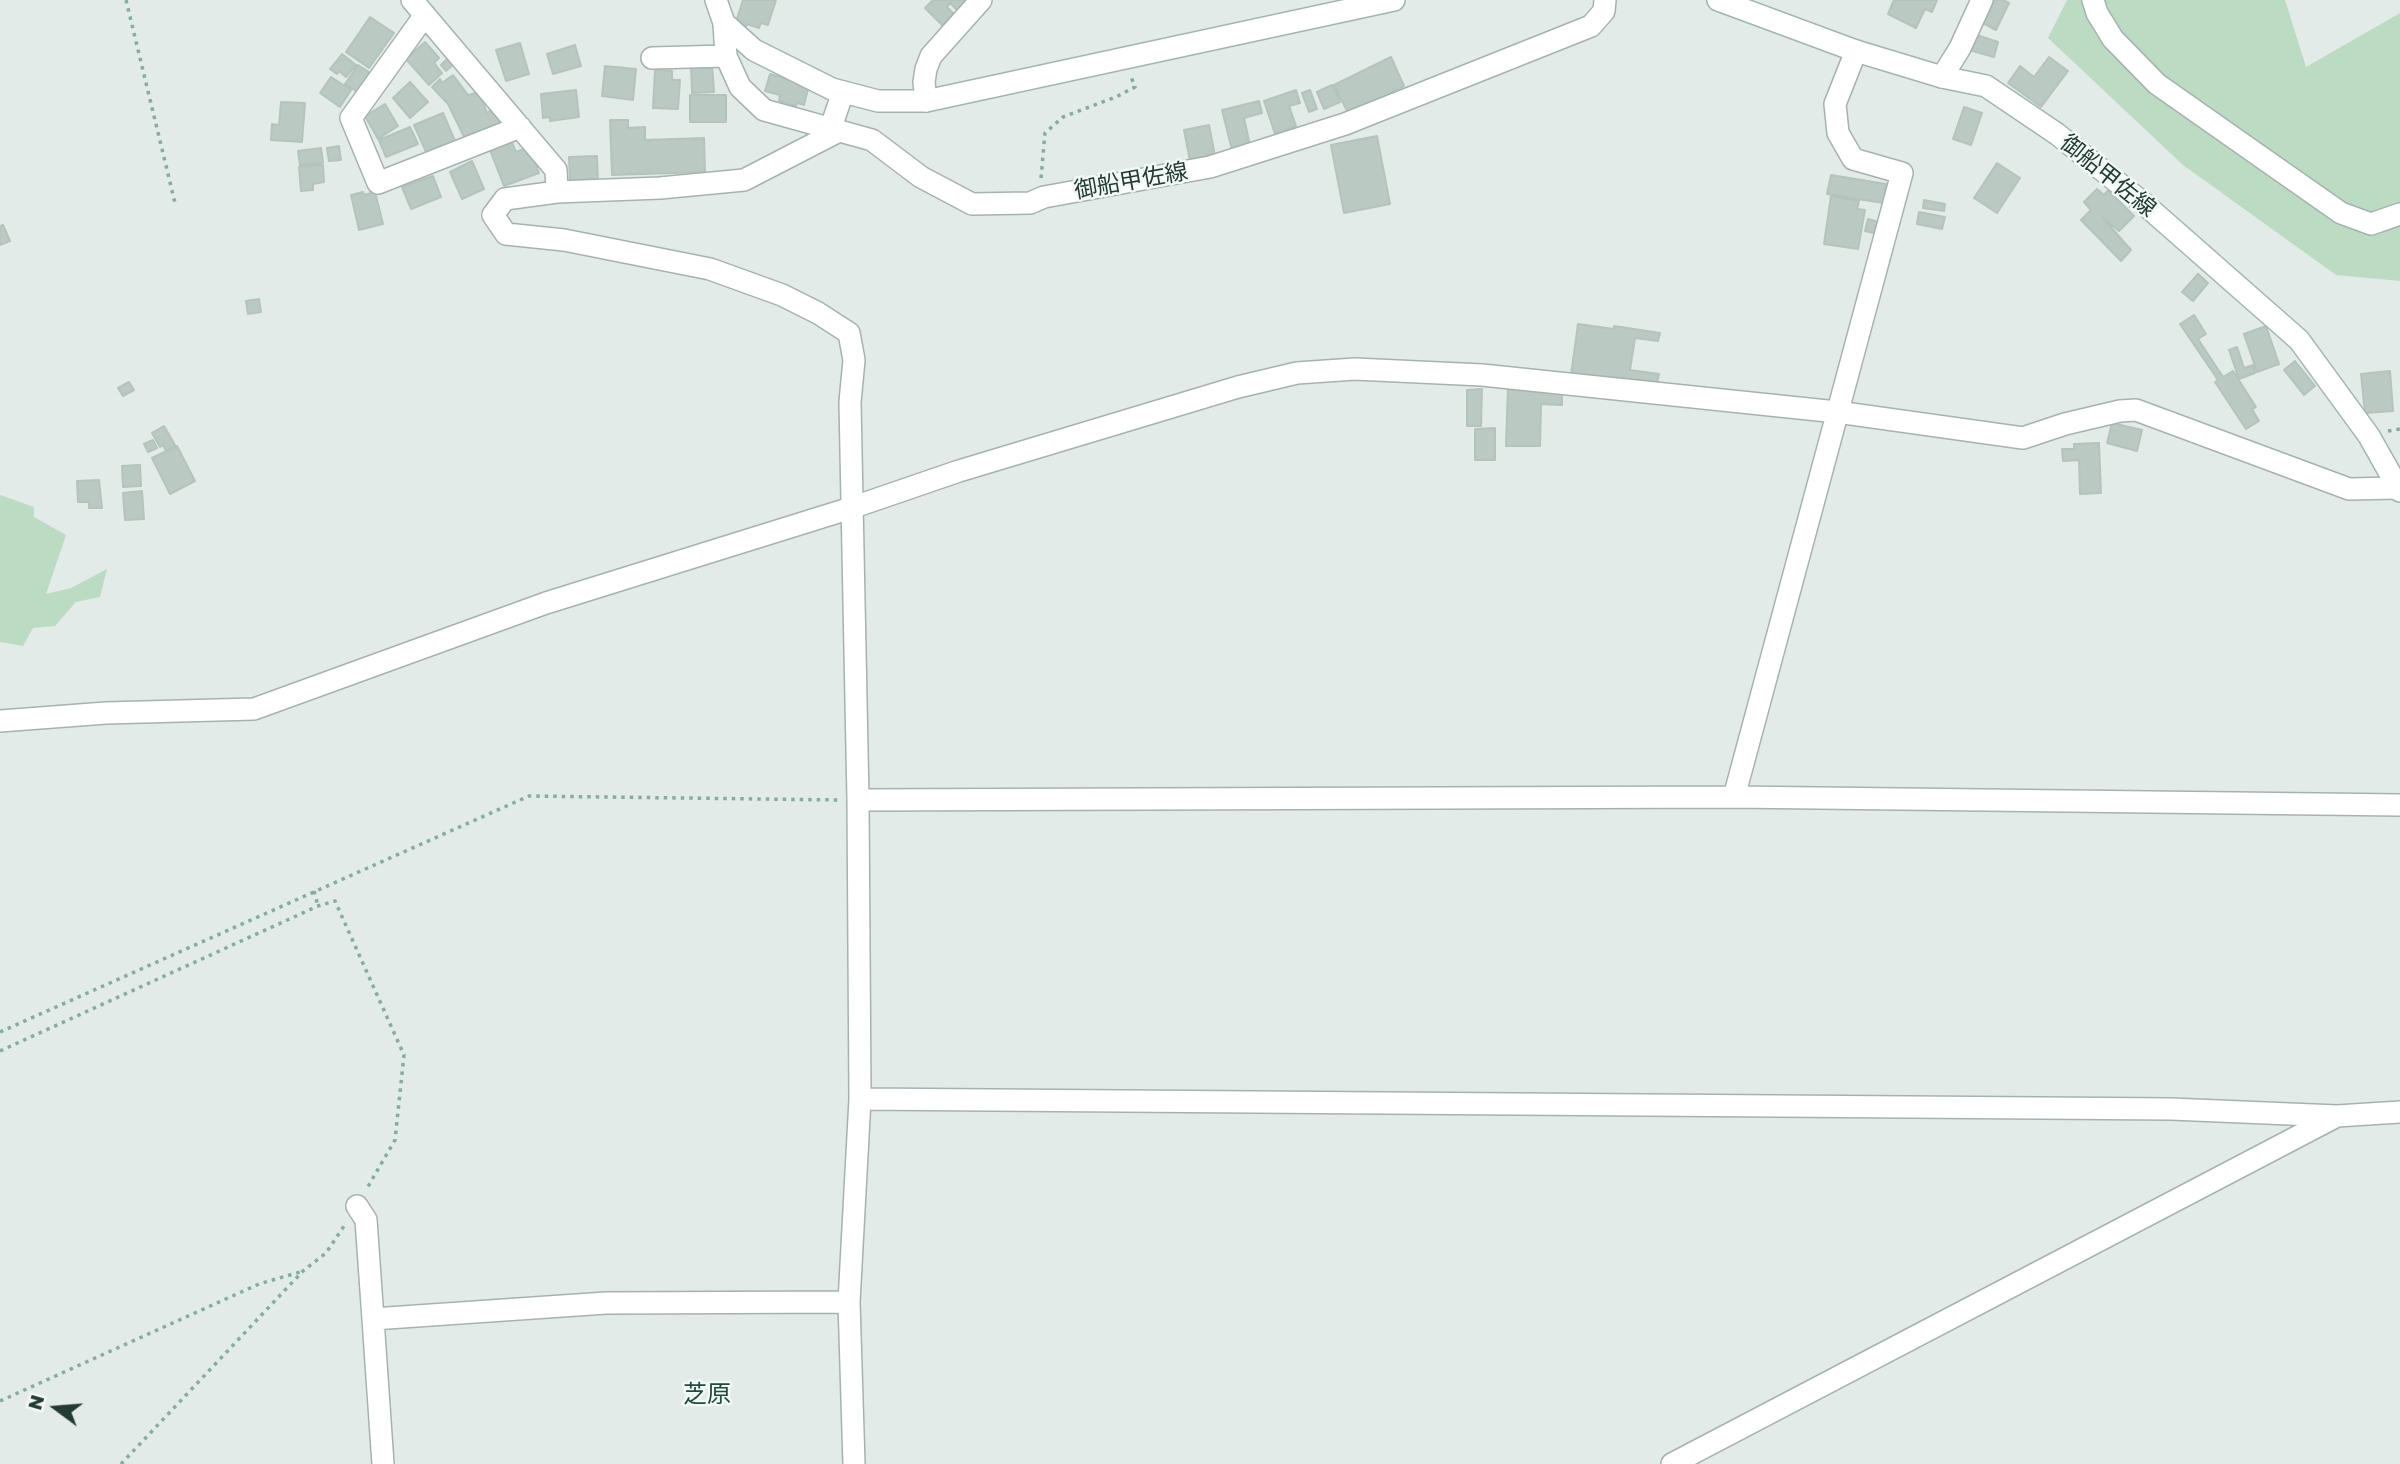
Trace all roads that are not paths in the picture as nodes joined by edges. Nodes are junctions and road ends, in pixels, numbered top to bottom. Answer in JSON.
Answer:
{"nodes":[{"id":1,"x":716,"y":0,"type":"edge"},
{"id":2,"x":1394,"y":0,"type":"edge"},
{"id":3,"x":1605,"y":0,"type":"edge"},
{"id":4,"x":1718,"y":0,"type":"edge"},
{"id":5,"x":1982,"y":0,"type":"edge"},
{"id":6,"x":2093,"y":0,"type":"edge"},
{"id":7,"x":977,"y":1,"type":"edge"},
{"id":8,"x":419,"y":7,"type":"edge"},
{"id":9,"x":1761,"y":9,"type":"edge"},
{"id":10,"x":724,"y":23,"type":"junction"},
{"id":11,"x":1856,"y":51,"type":"junction"},
{"id":12,"x":726,"y":56,"type":"junction"},
{"id":13,"x":652,"y":58,"type":"dead end"},
{"id":14,"x":1942,"y":77,"type":"junction"},
{"id":15,"x":843,"y":92,"type":"junction"},
{"id":16,"x":926,"y":101,"type":"junction"},
{"id":17,"x":520,"y":127,"type":"junction"},
{"id":18,"x":834,"y":131,"type":"junction"},
{"id":19,"x":556,"y":192,"type":"junction"},
{"id":20,"x":2400,"y":214,"type":"edge"},
{"id":21,"x":1837,"y":412,"type":"junction"},
{"id":22,"x":2399,"y":489,"type":"edge"},
{"id":23,"x":851,"y":508,"type":"junction"},
{"id":24,"x":0,"y":721,"type":"edge"},
{"id":25,"x":1734,"y":797,"type":"junction"},
{"id":26,"x":858,"y":800,"type":"junction"},
{"id":27,"x":2400,"y":805,"type":"edge"},
{"id":28,"x":860,"y":1099,"type":"junction"},
{"id":29,"x":2400,"y":1112,"type":"edge"},
{"id":30,"x":2337,"y":1116,"type":"junction"},
{"id":31,"x":361,"y":1213,"type":"road end"},
{"id":32,"x":849,"y":1302,"type":"junction"},
{"id":33,"x":373,"y":1320,"type":"junction"},
{"id":34,"x":383,"y":1464,"type":"edge"},
{"id":35,"x":854,"y":1464,"type":"edge"},
{"id":36,"x":1672,"y":1464,"type":"edge"}],
"edges":[{"from":1,"to":10,"type":"street","name":"御船甲佐線"},
{"from":2,"to":16,"type":"street"},
{"from":3,"to":18,"type":"street","name":"御船甲佐線"},
{"from":4,"to":9,"type":"street","name":"御船甲佐線"},
{"from":5,"to":14,"type":"street"},
{"from":6,"to":20,"type":"street"},
{"from":7,"to":16,"type":"street"},
{"from":8,"to":17,"type":"street"},
{"from":8,"to":17,"type":"street"},
{"from":9,"to":11,"type":"street","name":"御船甲佐線"},
{"from":10,"to":12,"type":"street","name":"御船甲佐線"},
{"from":10,"to":15,"type":"street"},
{"from":11,"to":14,"type":"street","name":"御船甲佐線"},
{"from":11,"to":21,"type":"street"},
{"from":12,"to":13,"type":"street"},
{"from":12,"to":18,"type":"street","name":"御船甲佐線"},
{"from":14,"to":22,"type":"street","name":"御船甲佐線"},
{"from":15,"to":16,"type":"street"},
{"from":15,"to":18,"type":"street"},
{"from":17,"to":19,"type":"street"},
{"from":18,"to":19,"type":"street"},
{"from":19,"to":23,"type":"street"},
{"from":21,"to":22,"type":"street"},
{"from":21,"to":23,"type":"street"},
{"from":21,"to":25,"type":"street"},
{"from":23,"to":24,"type":"street"},
{"from":23,"to":26,"type":"street"},
{"from":25,"to":26,"type":"street"},
{"from":25,"to":27,"type":"street"},
{"from":26,"to":28,"type":"street"},
{"from":28,"to":30,"type":"street"},
{"from":28,"to":32,"type":"street"},
{"from":29,"to":30,"type":"street"},
{"from":30,"to":36,"type":"street"},
{"from":31,"to":33,"type":"street"},
{"from":32,"to":33,"type":"street"},
{"from":32,"to":35,"type":"street"},
{"from":33,"to":34,"type":"street"}]}
